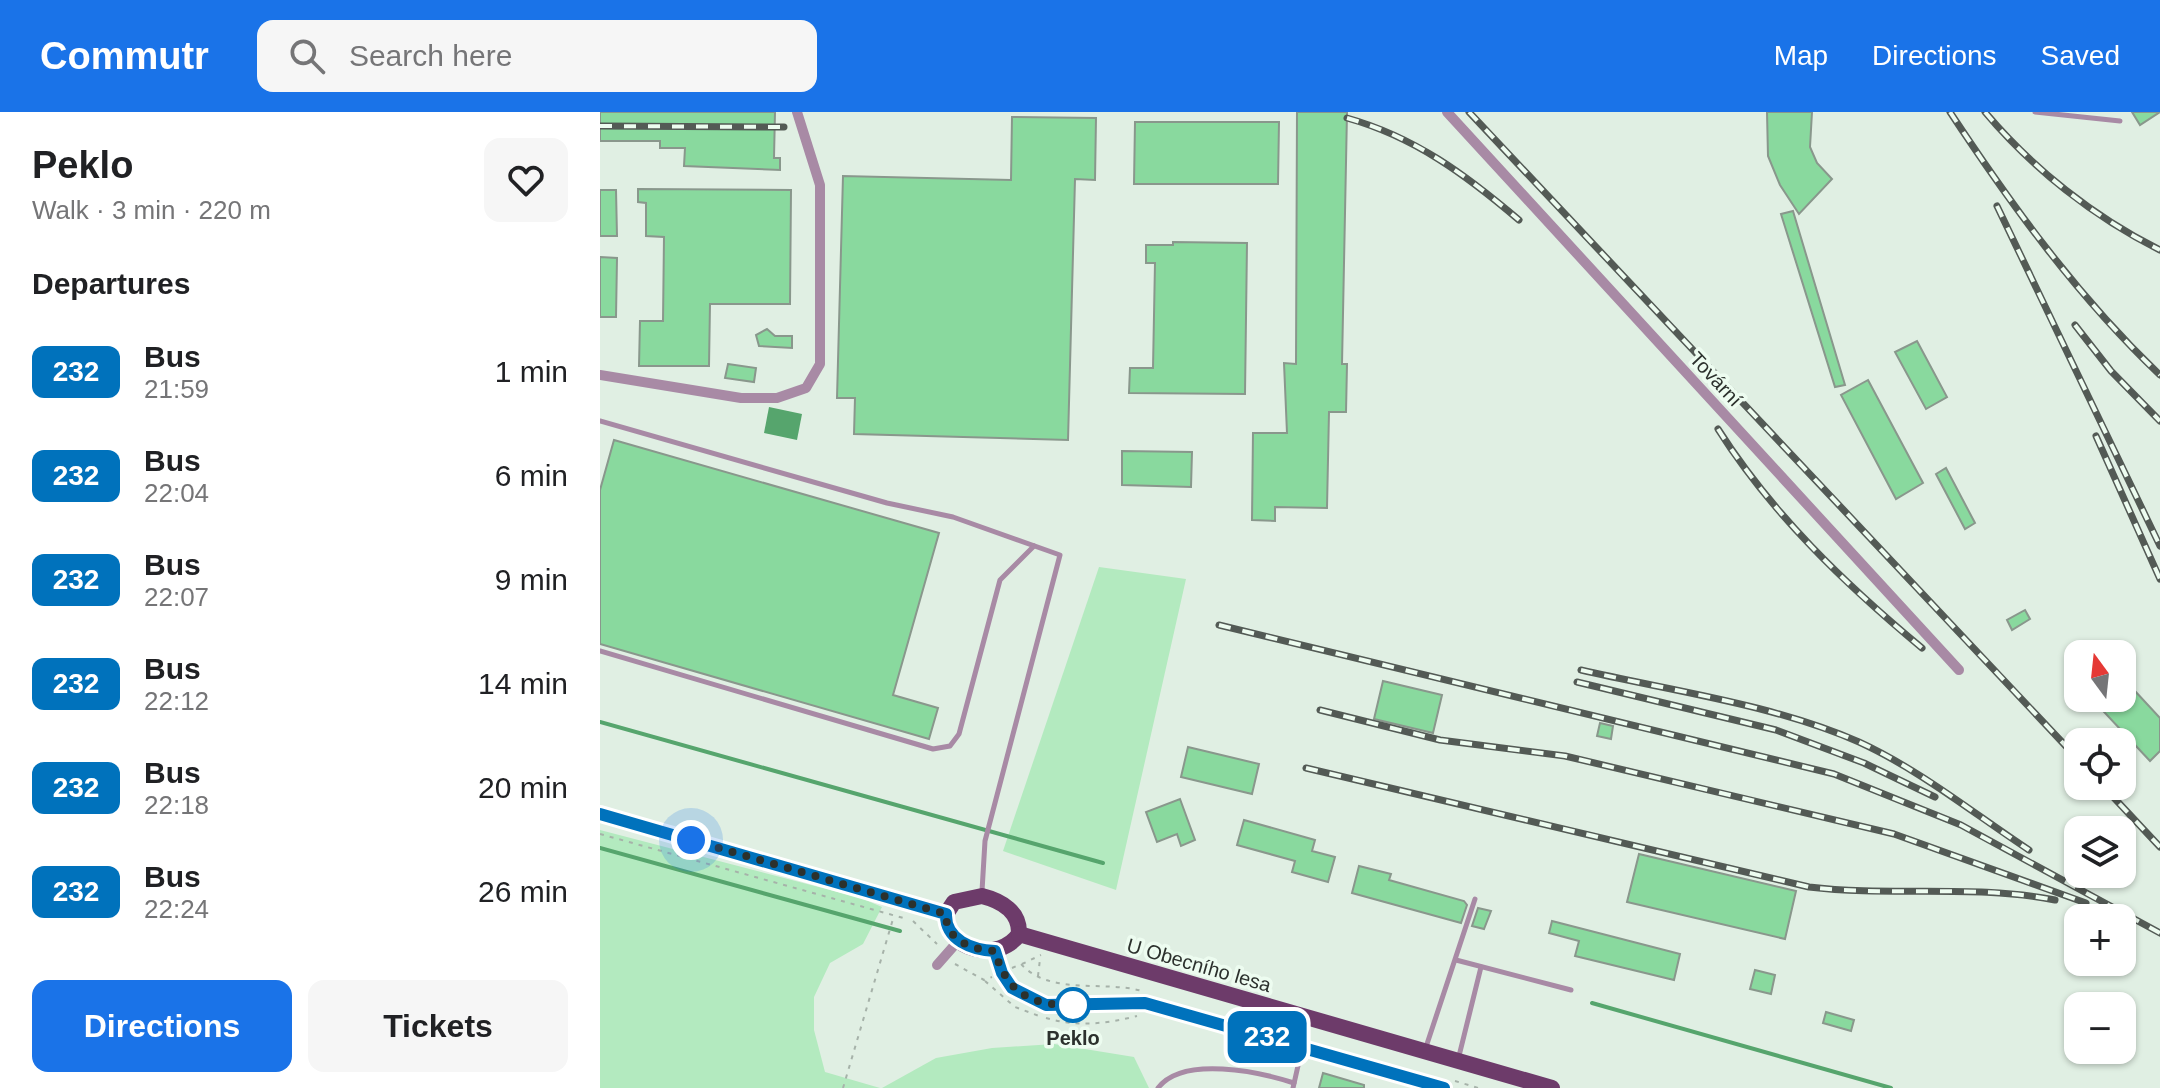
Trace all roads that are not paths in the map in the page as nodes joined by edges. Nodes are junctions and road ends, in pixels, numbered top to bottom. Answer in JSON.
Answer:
{"nodes":[{"id":1,"x":797,"y":112,"type":"edge"},
{"id":2,"x":1447,"y":112,"type":"edge"},
{"id":3,"x":2035,"y":112,"type":"edge"},
{"id":4,"x":2120,"y":121,"type":"dead end"},
{"id":5,"x":600,"y":375,"type":"edge"},
{"id":6,"x":600,"y":421,"type":"edge"},
{"id":7,"x":1034,"y":546,"type":"junction"},
{"id":8,"x":600,"y":651,"type":"edge"},
{"id":9,"x":1959,"y":670,"type":"dead end"},
{"id":10,"x":600,"y":814,"type":"edge"},
{"id":11,"x":982,"y":896,"type":"junction"},
{"id":12,"x":1475,"y":899,"type":"dead end"},
{"id":13,"x":946,"y":914,"type":"junction"},
{"id":14,"x":1019,"y":934,"type":"junction"},
{"id":15,"x":959,"y":940,"type":"junction"},
{"id":16,"x":995,"y":951,"type":"junction"},
{"id":17,"x":1456,"y":960,"type":"junction"},
{"id":18,"x":937,"y":965,"type":"dead end"},
{"id":19,"x":1481,"y":967,"type":"junction"},
{"id":20,"x":1571,"y":990,"type":"dead end"},
{"id":21,"x":1303,"y":1047,"type":"junction"},
{"id":22,"x":1425,"y":1051,"type":"junction"},
{"id":23,"x":1458,"y":1061,"type":"junction"},
{"id":24,"x":1294,"y":1085,"type":"edge"},
{"id":25,"x":1158,"y":1088,"type":"edge"},
{"id":26,"x":1444,"y":1088,"type":"edge"},
{"id":27,"x":1552,"y":1088,"type":"edge"}],
"edges":[{"from":1,"to":5,"type":"street"},
{"from":2,"to":9,"type":"street","name":"Tovární"},
{"from":3,"to":4,"type":"lane"},
{"from":6,"to":7,"type":"lane"},
{"from":7,"to":8,"type":"lane"},
{"from":7,"to":11,"type":"lane"},
{"from":10,"to":13,"type":"main road"},
{"from":11,"to":13,"type":"main road"},
{"from":11,"to":14,"type":"main road"},
{"from":12,"to":17,"type":"lane"},
{"from":13,"to":15,"type":"main road"},
{"from":14,"to":16,"type":"main road"},
{"from":14,"to":22,"type":"main road","name":"U Obecního lesa"},
{"from":15,"to":16,"type":"main road"},
{"from":15,"to":18,"type":"street"},
{"from":16,"to":21,"type":"street"},
{"from":17,"to":19,"type":"lane"},
{"from":17,"to":22,"type":"lane"},
{"from":19,"to":20,"type":"lane"},
{"from":19,"to":23,"type":"lane"},
{"from":21,"to":24,"type":"lane"},
{"from":21,"to":26,"type":"street"},
{"from":22,"to":23,"type":"main road","name":"U Obecního lesa"},
{"from":23,"to":27,"type":"main road","name":"U Obecního lesa"},
{"from":24,"to":25,"type":"lane"}]}
